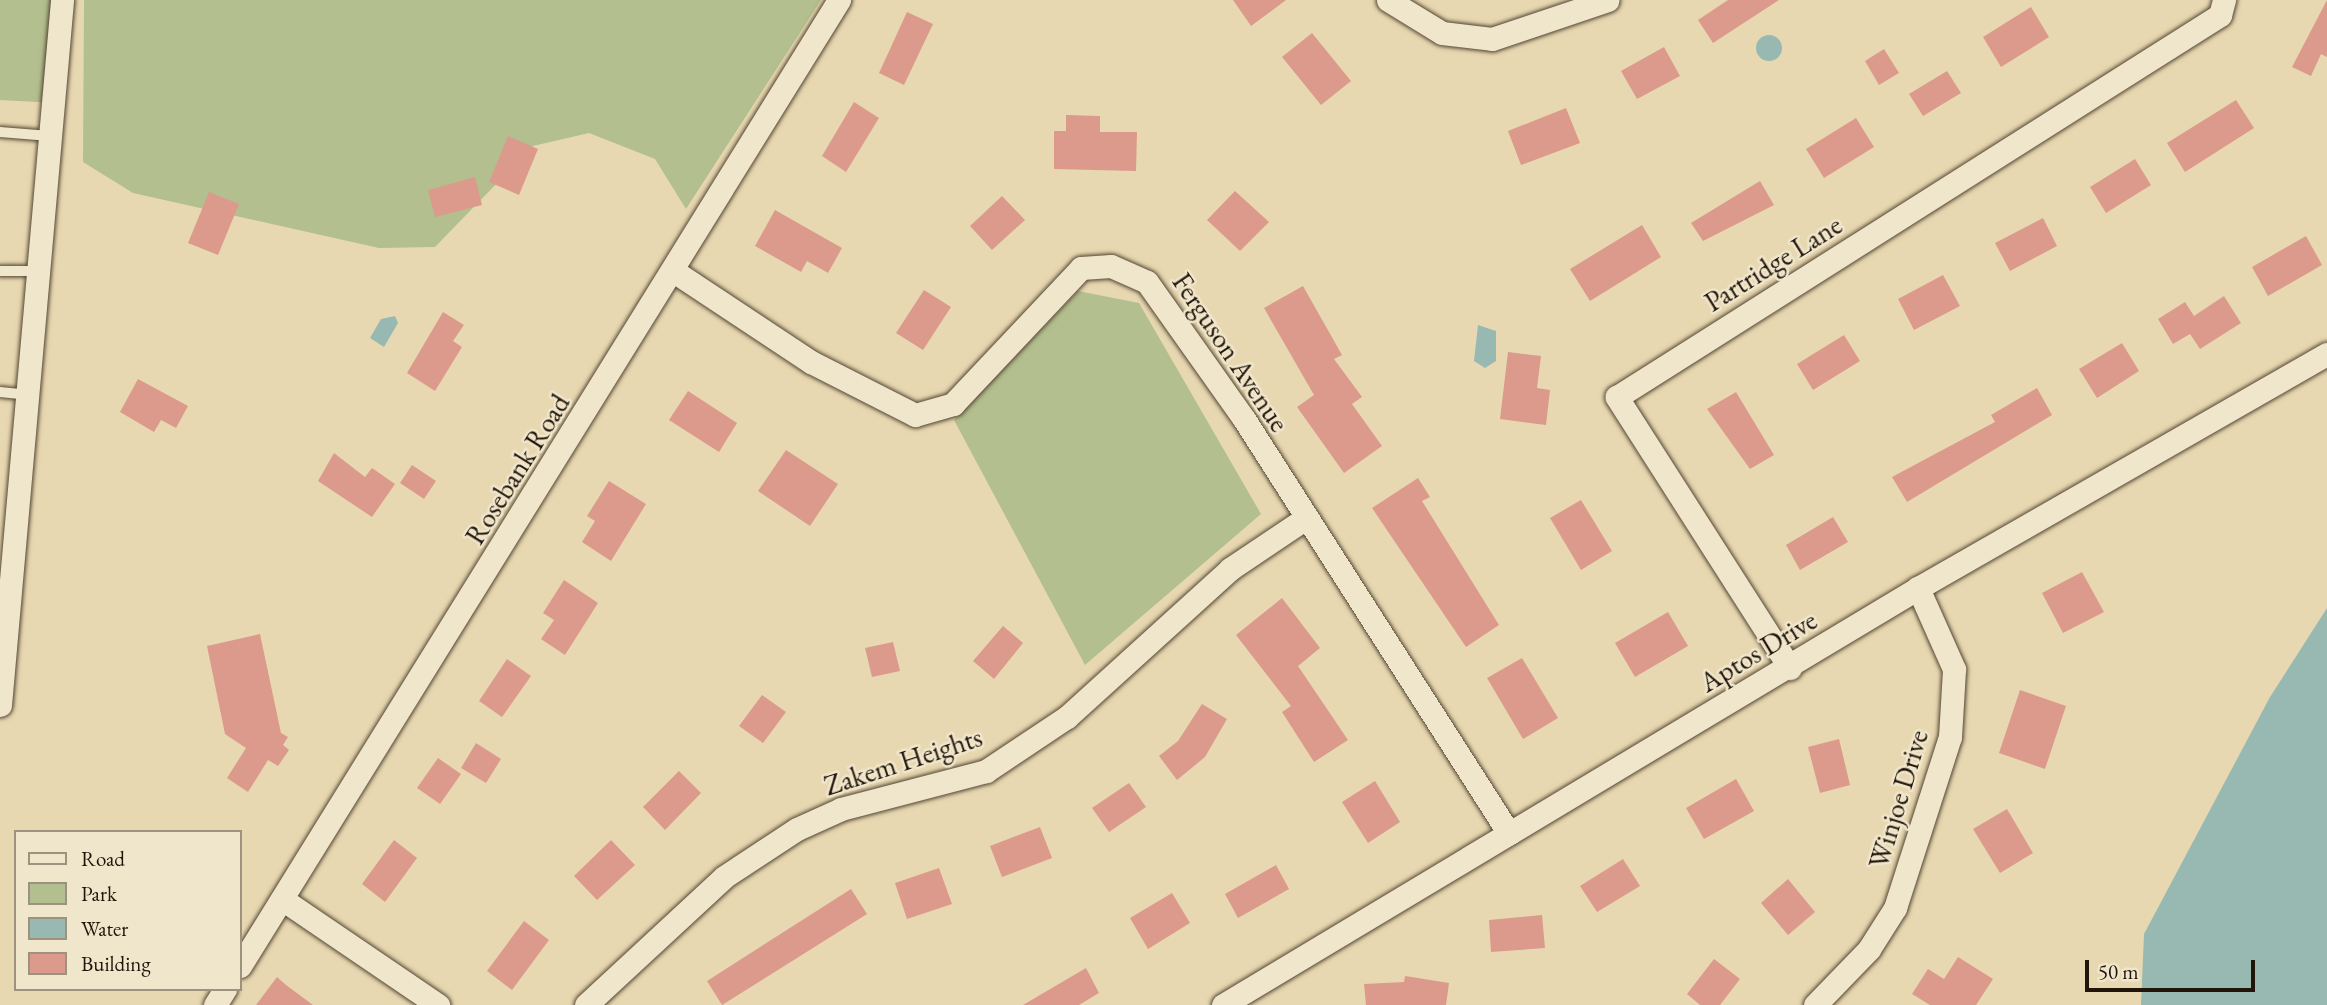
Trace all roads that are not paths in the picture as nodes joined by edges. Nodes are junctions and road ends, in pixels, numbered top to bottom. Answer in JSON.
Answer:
{"nodes":[{"id":1,"x":62,"y":0,"type":"edge"},
{"id":2,"x":839,"y":0,"type":"edge"},
{"id":3,"x":1388,"y":0,"type":"edge"},
{"id":4,"x":1608,"y":0,"type":"edge"},
{"id":5,"x":2224,"y":0,"type":"edge"},
{"id":6,"x":0,"y":132,"type":"edge"},
{"id":7,"x":50,"y":136,"type":"junction"},
{"id":8,"x":0,"y":271,"type":"edge"},
{"id":9,"x":38,"y":271,"type":"junction"},
{"id":10,"x":675,"y":272,"type":"junction"},
{"id":11,"x":2327,"y":354,"type":"edge"},
{"id":12,"x":0,"y":392,"type":"edge"},
{"id":13,"x":27,"y":395,"type":"junction"},
{"id":14,"x":9,"y":506,"type":"edge"},
{"id":15,"x":1303,"y":520,"type":"junction"},
{"id":16,"x":1918,"y":588,"type":"junction"},
{"id":17,"x":4,"y":604,"type":"edge"},
{"id":18,"x":1790,"y":668,"type":"junction"},
{"id":19,"x":0,"y":696,"type":"edge"},
{"id":20,"x":0,"y":705,"type":"edge"},
{"id":21,"x":1509,"y":834,"type":"junction"},
{"id":22,"x":282,"y":899,"type":"junction"},
{"id":23,"x":242,"y":963,"type":"edge"},
{"id":24,"x":438,"y":1005,"type":"edge"},
{"id":25,"x":586,"y":1005,"type":"edge"},
{"id":26,"x":1223,"y":1005,"type":"edge"},
{"id":27,"x":1815,"y":1005,"type":"edge"}],
"edges":[{"from":1,"to":7,"type":"street"},
{"from":2,"to":10,"type":"street","name":"Rosebank Road"},
{"from":3,"to":4,"type":"street"},
{"from":5,"to":18,"type":"street","name":"Partridge Lane"},
{"from":6,"to":7,"type":"lane"},
{"from":7,"to":9,"type":"street"},
{"from":8,"to":9,"type":"lane"},
{"from":9,"to":13,"type":"street"},
{"from":10,"to":15,"type":"street","name":"Ferguson Avenue"},
{"from":10,"to":22,"type":"street","name":"Rosebank Road"},
{"from":11,"to":16,"type":"street","name":"Aptos Drive"},
{"from":12,"to":13,"type":"lane"},
{"from":13,"to":14,"type":"street"},
{"from":14,"to":17,"type":"street"},
{"from":15,"to":21,"type":"street","name":"Ferguson Avenue"},
{"from":15,"to":25,"type":"street","name":"Zakem Heights"},
{"from":16,"to":18,"type":"street","name":"Aptos Drive"},
{"from":16,"to":27,"type":"street","name":"Winjoe Drive"},
{"from":17,"to":19,"type":"street"},
{"from":18,"to":21,"type":"street","name":"Aptos Drive"},
{"from":19,"to":20,"type":"street"},
{"from":21,"to":26,"type":"street","name":"Aptos Drive"},
{"from":22,"to":23,"type":"street","name":"Rosebank Road"},
{"from":22,"to":24,"type":"street"}]}
